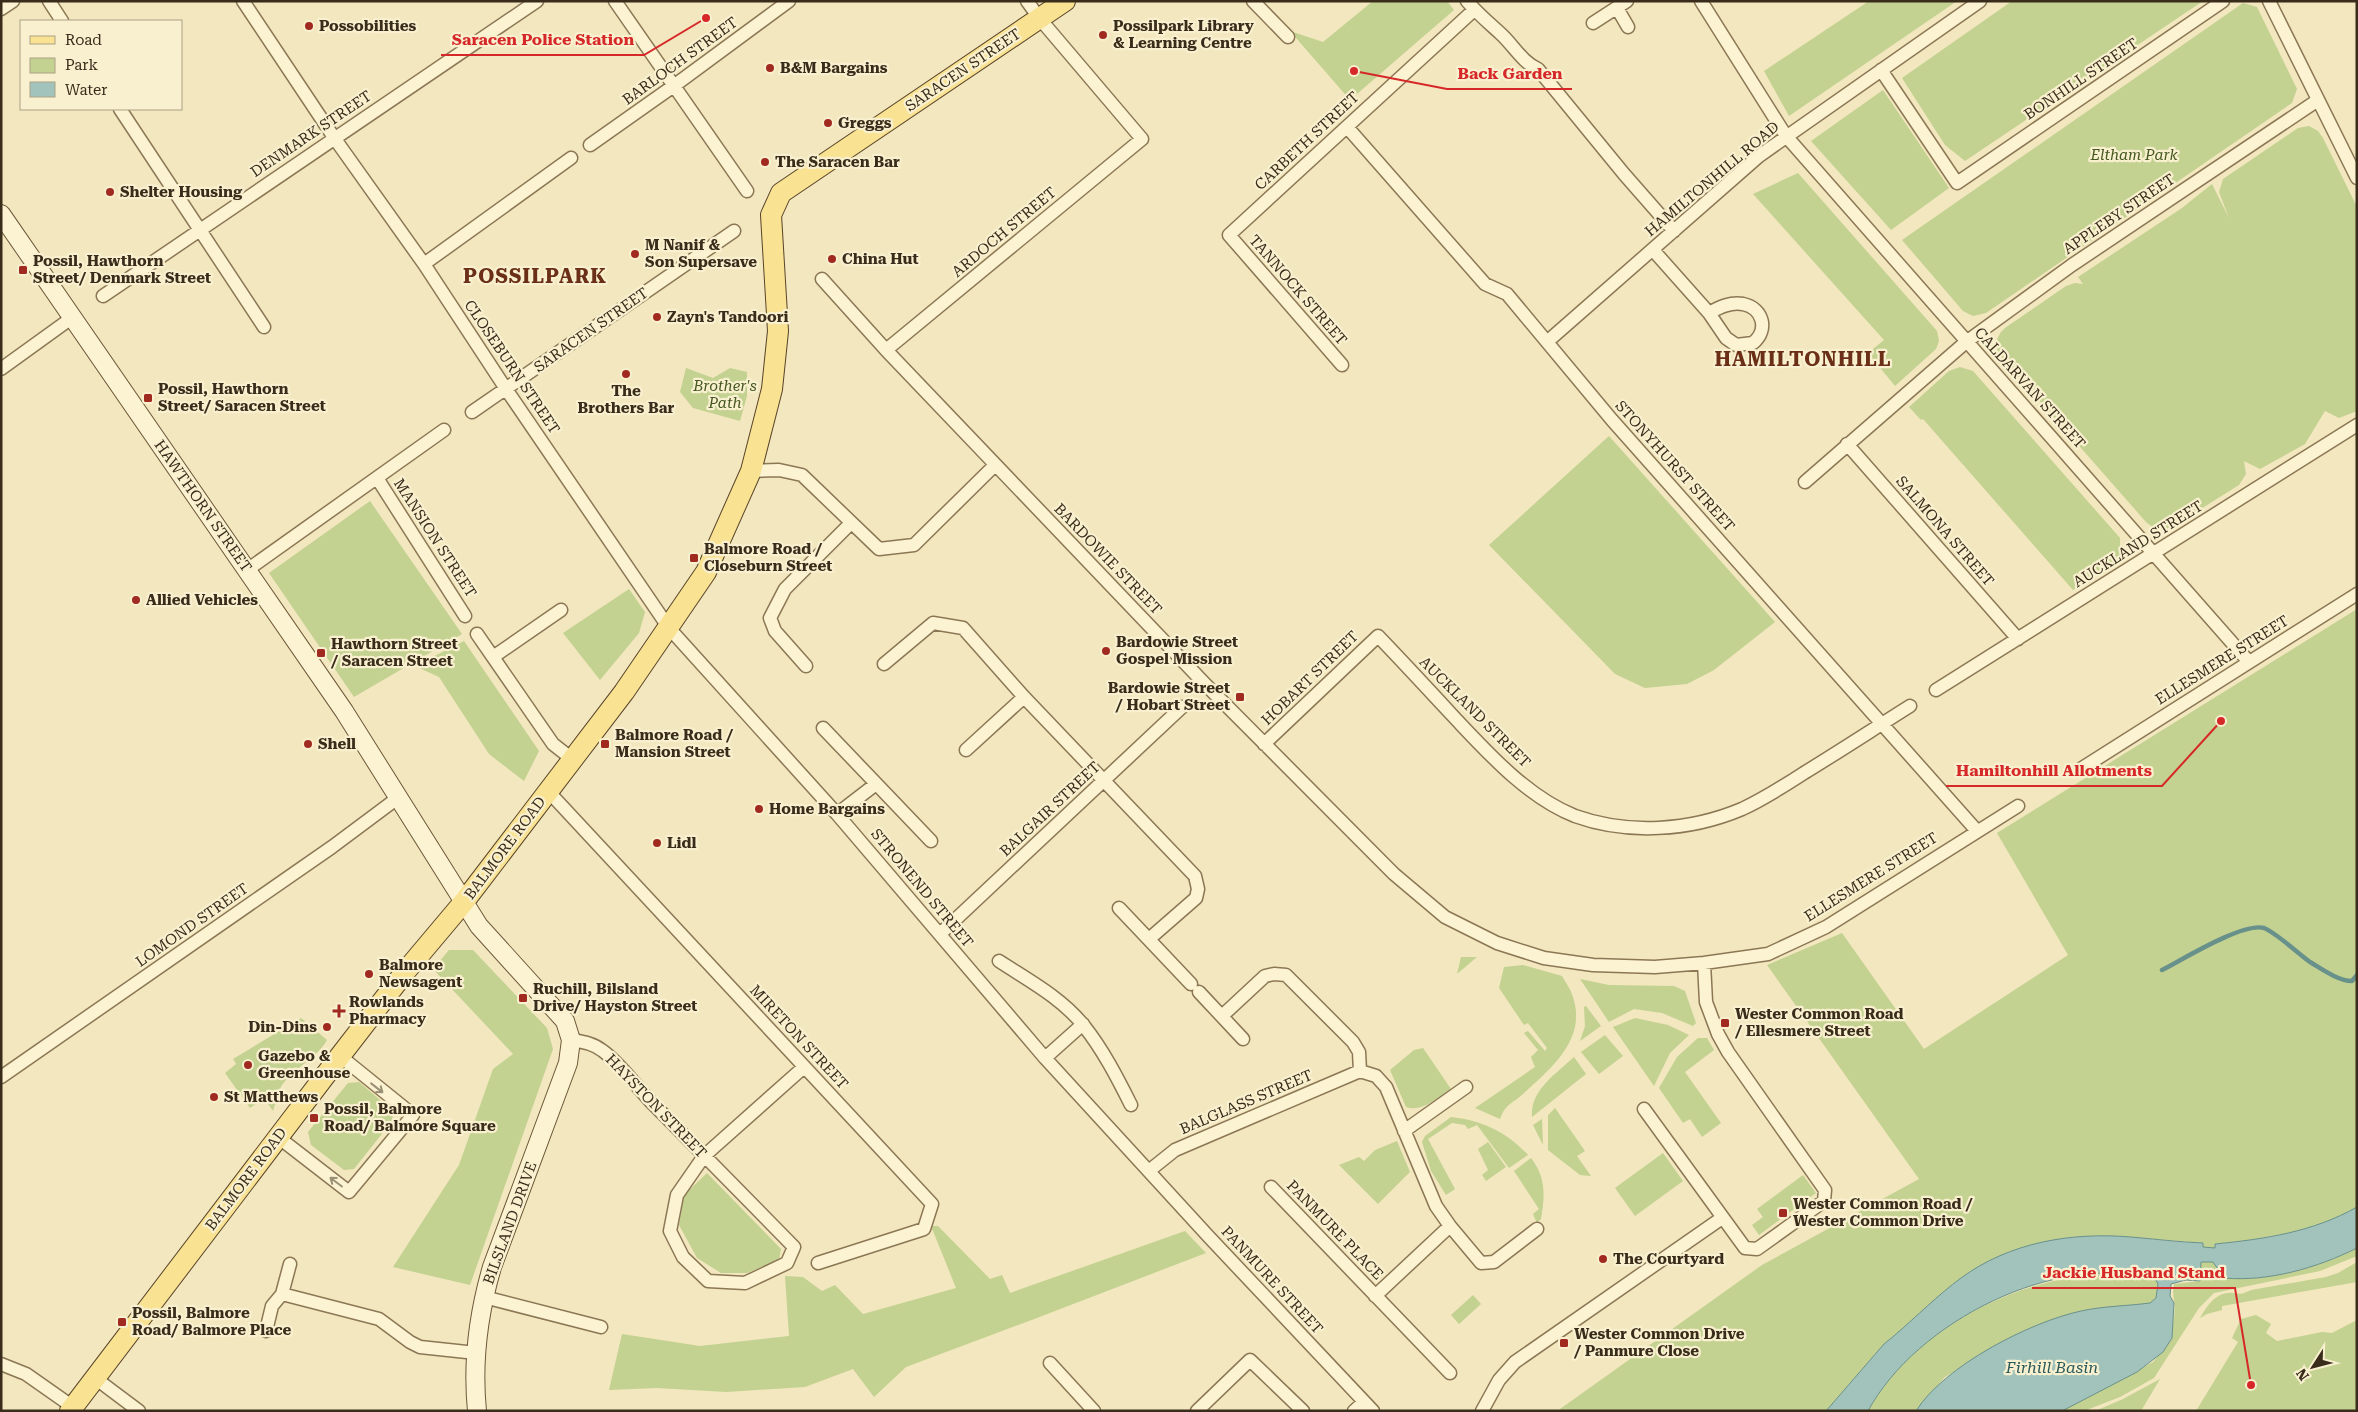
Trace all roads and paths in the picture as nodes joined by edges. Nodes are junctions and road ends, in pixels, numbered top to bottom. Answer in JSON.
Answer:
{"nodes":[{"id":1,"x":13,"y":1,"type":"edge"},
{"id":2,"x":49,"y":1,"type":"edge"},
{"id":3,"x":243,"y":1,"type":"edge"},
{"id":4,"x":537,"y":1,"type":"edge"},
{"id":5,"x":615,"y":1,"type":"edge"},
{"id":6,"x":789,"y":1,"type":"edge"},
{"id":7,"x":1027,"y":1,"type":"edge"},
{"id":8,"x":1065,"y":1,"type":"edge"},
{"id":9,"x":1253,"y":1,"type":"edge"},
{"id":10,"x":1701,"y":1,"type":"edge"},
{"id":11,"x":1980,"y":1,"type":"edge"},
{"id":12,"x":2223,"y":1,"type":"edge"},
{"id":13,"x":2269,"y":1,"type":"edge"},
{"id":14,"x":1471,"y":5,"type":"edge"},
{"id":15,"x":1622,"y":5,"type":"edge"},
{"id":16,"x":1,"y":9,"type":"edge"},
{"id":17,"x":1040,"y":19,"type":"junction"},
{"id":18,"x":61,"y":20,"type":"edge"},
{"id":19,"x":1593,"y":23,"type":"dead end"},
{"id":20,"x":1628,"y":27,"type":"dead end"},
{"id":21,"x":1288,"y":37,"type":"dead end"},
{"id":22,"x":1881,"y":70,"type":"junction"},
{"id":23,"x":675,"y":85,"type":"junction"},
{"id":24,"x":2318,"y":100,"type":"junction"},
{"id":25,"x":121,"y":110,"type":"edge"},
{"id":26,"x":1347,"y":127,"type":"junction"},
{"id":27,"x":1786,"y":136,"type":"junction"},
{"id":28,"x":335,"y":139,"type":"junction"},
{"id":29,"x":590,"y":145,"type":"dead end"},
{"id":30,"x":571,"y":158,"type":"dead end"},
{"id":31,"x":2357,"y":178,"type":"edge"},
{"id":32,"x":747,"y":191,"type":"dead end"},
{"id":33,"x":1,"y":214,"type":"edge"},
{"id":34,"x":771,"y":215,"type":"joint"},
{"id":35,"x":200,"y":229,"type":"junction"},
{"id":36,"x":734,"y":231,"type":"dead end"},
{"id":37,"x":1674,"y":231,"type":"junction"},
{"id":38,"x":1230,"y":236,"type":"joint"},
{"id":39,"x":1653,"y":250,"type":"junction"},
{"id":40,"x":424,"y":264,"type":"junction"},
{"id":41,"x":822,"y":279,"type":"dead end"},
{"id":42,"x":104,"y":296,"type":"dead end"},
{"id":43,"x":1709,"y":313,"type":"dead end"},
{"id":44,"x":72,"y":317,"type":"junction"},
{"id":45,"x":264,"y":328,"type":"dead end"},
{"id":46,"x":1548,"y":341,"type":"junction"},
{"id":47,"x":1966,"y":342,"type":"junction"},
{"id":48,"x":886,"y":350,"type":"junction"},
{"id":49,"x":1342,"y":365,"type":"dead end"},
{"id":50,"x":1,"y":369,"type":"edge"},
{"id":51,"x":506,"y":389,"type":"junction"},
{"id":52,"x":472,"y":412,"type":"dead end"},
{"id":53,"x":2357,"y":425,"type":"edge"},
{"id":54,"x":444,"y":430,"type":"dead end"},
{"id":55,"x":1847,"y":444,"type":"junction"},
{"id":56,"x":995,"y":465,"type":"junction"},
{"id":57,"x":751,"y":471,"type":"junction"},
{"id":58,"x":377,"y":478,"type":"junction"},
{"id":59,"x":1805,"y":482,"type":"dead end"},
{"id":60,"x":851,"y":523,"type":"junction"},
{"id":61,"x":2154,"y":552,"type":"junction"},
{"id":62,"x":248,"y":570,"type":"junction"},
{"id":63,"x":2357,"y":594,"type":"edge"},
{"id":64,"x":561,"y":610,"type":"dead end"},
{"id":65,"x":465,"y":616,"type":"dead end"},
{"id":66,"x":669,"y":628,"type":"junction"},
{"id":67,"x":477,"y":634,"type":"dead end"},
{"id":68,"x":1378,"y":636,"type":"joint"},
{"id":69,"x":2018,"y":639,"type":"junction"},
{"id":70,"x":493,"y":657,"type":"junction"},
{"id":71,"x":2249,"y":662,"type":"junction"},
{"id":72,"x":884,"y":664,"type":"dead end"},
{"id":73,"x":806,"y":666,"type":"dead end"},
{"id":74,"x":1936,"y":690,"type":"dead end"},
{"id":75,"x":1024,"y":697,"type":"junction"},
{"id":76,"x":1910,"y":706,"type":"dead end"},
{"id":77,"x":1182,"y":707,"type":"dead end"},
{"id":78,"x":1883,"y":723,"type":"junction"},
{"id":79,"x":823,"y":728,"type":"dead end"},
{"id":80,"x":1264,"y":744,"type":"junction"},
{"id":81,"x":966,"y":750,"type":"dead end"},
{"id":82,"x":572,"y":759,"type":"junction"},
{"id":83,"x":2079,"y":770,"type":"dead end"},
{"id":84,"x":1104,"y":780,"type":"junction"},
{"id":85,"x":876,"y":784,"type":"junction"},
{"id":86,"x":548,"y":792,"type":"junction"},
{"id":87,"x":399,"y":797,"type":"junction"},
{"id":88,"x":2018,"y":806,"type":"dead end"},
{"id":89,"x":837,"y":814,"type":"junction"},
{"id":90,"x":1977,"y":831,"type":"junction"},
{"id":91,"x":931,"y":841,"type":"dead end"},
{"id":92,"x":463,"y":903,"type":"junction"},
{"id":93,"x":1120,"y":908,"type":"dead end"},
{"id":94,"x":940,"y":934,"type":"junction"},
{"id":95,"x":1149,"y":939,"type":"junction"},
{"id":96,"x":1497,"y":943,"type":"joint"},
{"id":97,"x":999,"y":960,"type":"dead end"},
{"id":98,"x":1704,"y":963,"type":"junction"},
{"id":99,"x":1222,"y":1016,"type":"junction"},
{"id":100,"x":1083,"y":1024,"type":"junction"},
{"id":101,"x":1243,"y":1038,"type":"dead end"},
{"id":102,"x":571,"y":1040,"type":"junction"},
{"id":103,"x":340,"y":1056,"type":"junction"},
{"id":104,"x":1045,"y":1058,"type":"junction"},
{"id":105,"x":804,"y":1067,"type":"junction"},
{"id":106,"x":1360,"y":1071,"type":"junction"},
{"id":107,"x":1,"y":1077,"type":"edge"},
{"id":108,"x":1466,"y":1087,"type":"dead end"},
{"id":109,"x":1131,"y":1105,"type":"dead end"},
{"id":110,"x":1644,"y":1110,"type":"dead end"},
{"id":111,"x":1404,"y":1131,"type":"junction"},
{"id":112,"x":278,"y":1137,"type":"junction"},
{"id":113,"x":704,"y":1156,"type":"junction"},
{"id":114,"x":1150,"y":1170,"type":"junction"},
{"id":115,"x":1271,"y":1187,"type":"dead end"},
{"id":116,"x":1722,"y":1218,"type":"junction"},
{"id":117,"x":1450,"y":1226,"type":"junction"},
{"id":118,"x":1537,"y":1229,"type":"dead end"},
{"id":119,"x":818,"y":1263,"type":"dead end"},
{"id":120,"x":290,"y":1264,"type":"dead end"},
{"id":121,"x":282,"y":1294,"type":"junction"},
{"id":122,"x":484,"y":1296,"type":"junction"},
{"id":123,"x":1375,"y":1296,"type":"junction"},
{"id":124,"x":601,"y":1327,"type":"dead end"},
{"id":125,"x":266,"y":1331,"type":"dead end"},
{"id":126,"x":476,"y":1354,"type":"junction"},
{"id":127,"x":1050,"y":1363,"type":"dead end"},
{"id":128,"x":1,"y":1364,"type":"edge"},
{"id":129,"x":1450,"y":1373,"type":"dead end"},
{"id":130,"x":95,"y":1378,"type":"junction"},
{"id":131,"x":1369,"y":1406,"type":"edge"},
{"id":132,"x":72,"y":1409,"type":"edge"},
{"id":133,"x":139,"y":1411,"type":"edge"},
{"id":134,"x":477,"y":1411,"type":"edge"},
{"id":135,"x":1094,"y":1411,"type":"edge"},
{"id":136,"x":1198,"y":1411,"type":"edge"},
{"id":137,"x":1303,"y":1411,"type":"edge"},
{"id":138,"x":1354,"y":1411,"type":"edge"},
{"id":139,"x":1482,"y":1411,"type":"edge"}],
"edges":[{"from":1,"to":16,"type":"street"},
{"from":2,"to":18,"type":"street"},
{"from":3,"to":28,"type":"street","name":"CLOSEBURN STREET"},
{"from":4,"to":28,"type":"street","name":"DENMARK STREET"},
{"from":5,"to":23,"type":"street"},
{"from":6,"to":23,"type":"street","name":"BARLOCH STREET"},
{"from":7,"to":17,"type":"street"},
{"from":8,"to":17,"type":"main road","name":"SARACEN STREET"},
{"from":9,"to":21,"type":"street"},
{"from":10,"to":27,"type":"street","name":"CALDARVAN STREET"},
{"from":11,"to":22,"type":"street","name":"HAMILTONHILL ROAD"},
{"from":12,"to":22,"type":"street","name":"BONHILL STREET"},
{"from":13,"to":24,"type":"street"},
{"from":14,"to":26,"type":"street","name":"CARBETH STREET"},
{"from":14,"to":37,"type":"street"},
{"from":15,"to":19,"type":"street"},
{"from":15,"to":20,"type":"street"},
{"from":17,"to":34,"type":"main road","name":"SARACEN STREET"},
{"from":17,"to":48,"type":"street","name":"ARDOCH STREET"},
{"from":22,"to":27,"type":"street","name":"HAMILTONHILL ROAD"},
{"from":23,"to":29,"type":"street","name":"BARLOCH STREET"},
{"from":23,"to":32,"type":"street"},
{"from":24,"to":31,"type":"street"},
{"from":24,"to":47,"type":"street","name":"APPLEBY STREET"},
{"from":25,"to":35,"type":"street"},
{"from":26,"to":38,"type":"street","name":"CARBETH STREET"},
{"from":26,"to":46,"type":"street","name":"STONYHURST STREET"},
{"from":27,"to":37,"type":"street","name":"HAMILTONHILL ROAD"},
{"from":27,"to":47,"type":"street","name":"CALDARVAN STREET"},
{"from":28,"to":35,"type":"street","name":"DENMARK STREET"},
{"from":28,"to":40,"type":"street","name":"CLOSEBURN STREET"},
{"from":30,"to":40,"type":"street"},
{"from":33,"to":44,"type":"main road","name":"HAWTHORN STREET"},
{"from":34,"to":57,"type":"main road","name":"BALMORE ROAD"},
{"from":35,"to":42,"type":"street","name":"DENMARK STREET"},
{"from":35,"to":45,"type":"street"},
{"from":36,"to":51,"type":"street","name":"SARACEN STREET"},
{"from":37,"to":39,"type":"street","name":"HAMILTONHILL ROAD"},
{"from":38,"to":49,"type":"street","name":"TANNOCK STREET"},
{"from":39,"to":43,"type":"street"},
{"from":39,"to":46,"type":"street","name":"HAMILTONHILL ROAD"},
{"from":40,"to":51,"type":"street","name":"CLOSEBURN STREET"},
{"from":41,"to":48,"type":"street","name":"BARDOWIE STREET"},
{"from":44,"to":50,"type":"street"},
{"from":44,"to":62,"type":"main road","name":"HAWTHORN STREET"},
{"from":46,"to":78,"type":"street","name":"STONYHURST STREET"},
{"from":47,"to":55,"type":"street","name":"APPLEBY STREET"},
{"from":47,"to":61,"type":"street","name":"CALDARVAN STREET"},
{"from":48,"to":56,"type":"street","name":"BARDOWIE STREET"},
{"from":51,"to":52,"type":"street","name":"SARACEN STREET"},
{"from":51,"to":66,"type":"street","name":"CLOSEBURN STREET"},
{"from":53,"to":61,"type":"street","name":"AUCKLAND STREET"},
{"from":54,"to":58,"type":"street"},
{"from":55,"to":59,"type":"street","name":"APPLEBY STREET"},
{"from":55,"to":69,"type":"street","name":"SALMONA STREET"},
{"from":56,"to":60,"type":"street"},
{"from":56,"to":80,"type":"street","name":"BARDOWIE STREET"},
{"from":57,"to":60,"type":"street"},
{"from":57,"to":66,"type":"main road","name":"BALMORE ROAD"},
{"from":58,"to":62,"type":"street"},
{"from":58,"to":65,"type":"street","name":"MANSION STREET"},
{"from":60,"to":73,"type":"street"},
{"from":61,"to":69,"type":"street","name":"AUCKLAND STREET"},
{"from":61,"to":71,"type":"street","name":"CALDARVAN STREET"},
{"from":62,"to":87,"type":"main road","name":"HAWTHORN STREET"},
{"from":63,"to":71,"type":"street","name":"ELLESMERE STREET"},
{"from":64,"to":70,"type":"street"},
{"from":66,"to":82,"type":"main road","name":"BALMORE ROAD"},
{"from":66,"to":89,"type":"street","name":"STRONEND STREET"},
{"from":67,"to":70,"type":"street"},
{"from":68,"to":78,"type":"street","name":"AUCKLAND STREET"},
{"from":68,"to":80,"type":"street","name":"HOBART STREET"},
{"from":69,"to":74,"type":"street","name":"AUCKLAND STREET"},
{"from":70,"to":82,"type":"street"},
{"from":71,"to":83,"type":"street","name":"ELLESMERE STREET"},
{"from":72,"to":75,"type":"street"},
{"from":75,"to":81,"type":"street"},
{"from":75,"to":84,"type":"street"},
{"from":76,"to":78,"type":"street","name":"AUCKLAND STREET"},
{"from":77,"to":84,"type":"street","name":"BALGAIR STREET"},
{"from":78,"to":90,"type":"street","name":"STONYHURST STREET"},
{"from":79,"to":85,"type":"street"},
{"from":80,"to":96,"type":"street","name":"BARDOWIE STREET"},
{"from":82,"to":86,"type":"main road","name":"BALMORE ROAD"},
{"from":84,"to":94,"type":"street","name":"BALGAIR STREET"},
{"from":84,"to":95,"type":"street"},
{"from":85,"to":89,"type":"street"},
{"from":85,"to":91,"type":"street"},
{"from":86,"to":92,"type":"main road","name":"BALMORE ROAD"},
{"from":86,"to":105,"type":"street","name":"MIRETON STREET"},
{"from":87,"to":92,"type":"main road","name":"HAWTHORN STREET"},
{"from":87,"to":107,"type":"street","name":"LOMOND STREET"},
{"from":88,"to":90,"type":"street","name":"ELLESMERE STREET"},
{"from":89,"to":94,"type":"street","name":"STRONEND STREET"},
{"from":90,"to":98,"type":"street","name":"ELLESMERE STREET"},
{"from":92,"to":102,"type":"main road"},
{"from":92,"to":103,"type":"main road","name":"BALMORE ROAD"},
{"from":93,"to":95,"type":"street"},
{"from":94,"to":104,"type":"street","name":"STRONEND STREET"},
{"from":95,"to":99,"type":"street"},
{"from":96,"to":98,"type":"street","name":"ELLESMERE STREET"},
{"from":97,"to":100,"type":"street"},
{"from":98,"to":116,"type":"street"},
{"from":99,"to":101,"type":"street"},
{"from":99,"to":106,"type":"street"},
{"from":100,"to":104,"type":"street"},
{"from":100,"to":109,"type":"street"},
{"from":102,"to":113,"type":"street","name":"HAYSTON STREET"},
{"from":102,"to":122,"type":"main road","name":"BILSLAND DRIVE"},
{"from":103,"to":112,"type":"main road","name":"BALMORE ROAD"},
{"from":103,"to":112,"type":"street","one_way":true},
{"from":104,"to":114,"type":"street","name":"STRONEND STREET"},
{"from":105,"to":113,"type":"street"},
{"from":105,"to":119,"type":"street","name":"MIRETON STREET"},
{"from":106,"to":111,"type":"street"},
{"from":106,"to":114,"type":"street","name":"BALGLASS STREET"},
{"from":108,"to":111,"type":"street"},
{"from":110,"to":116,"type":"street"},
{"from":111,"to":117,"type":"street"},
{"from":112,"to":130,"type":"main road","name":"BALMORE ROAD"},
{"from":113,"to":113,"type":"street","name":"HAYSTON STREET"},
{"from":114,"to":131,"type":"street","name":"PANMURE STREET"},
{"from":115,"to":123,"type":"street","name":"PANMURE PLACE"},
{"from":116,"to":139,"type":"street"},
{"from":117,"to":118,"type":"street"},
{"from":117,"to":123,"type":"street","name":"PANMURE PLACE"},
{"from":120,"to":121,"type":"street"},
{"from":121,"to":125,"type":"street"},
{"from":121,"to":126,"type":"street"},
{"from":122,"to":124,"type":"street"},
{"from":122,"to":126,"type":"main road","name":"BILSLAND DRIVE"},
{"from":123,"to":129,"type":"street","name":"PANMURE PLACE"},
{"from":126,"to":134,"type":"main road","name":"BILSLAND DRIVE"},
{"from":127,"to":135,"type":"street"},
{"from":128,"to":132,"type":"street"},
{"from":130,"to":132,"type":"main road","name":"BALMORE ROAD"},
{"from":130,"to":133,"type":"street"},
{"from":131,"to":138,"type":"street"},
{"from":136,"to":137,"type":"street"}]}
